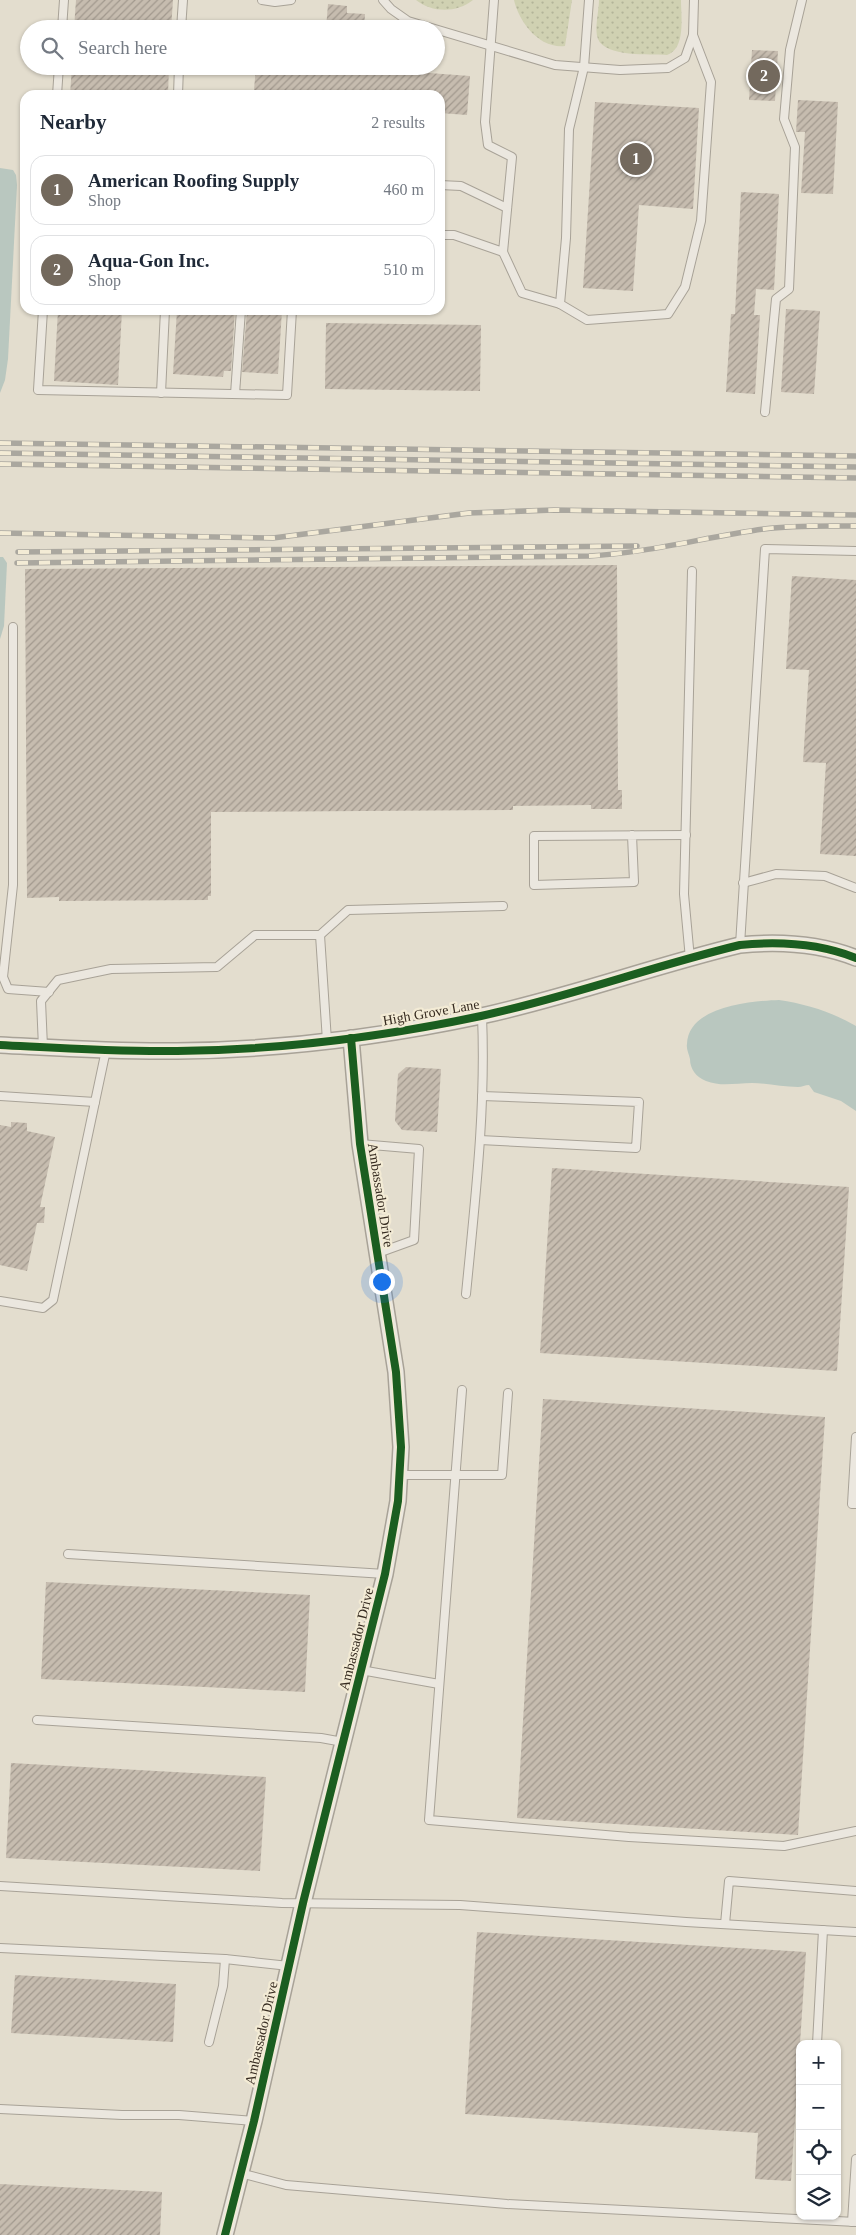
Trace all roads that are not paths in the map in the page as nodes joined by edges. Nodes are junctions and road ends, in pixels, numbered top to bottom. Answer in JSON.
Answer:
{"nodes":[{"id":1,"x":64,"y":0,"type":"edge"},
{"id":2,"x":183,"y":0,"type":"edge"},
{"id":3,"x":262,"y":0,"type":"edge"},
{"id":4,"x":291,"y":0,"type":"edge"},
{"id":5,"x":383,"y":0,"type":"edge"},
{"id":6,"x":494,"y":0,"type":"edge"},
{"id":7,"x":589,"y":0,"type":"edge"},
{"id":8,"x":694,"y":0,"type":"edge"},
{"id":9,"x":802,"y":0,"type":"edge"},
{"id":10,"x":63,"y":20,"type":"edge"},
{"id":11,"x":182,"y":20,"type":"edge"},
{"id":12,"x":407,"y":20,"type":"edge"},
{"id":13,"x":445,"y":32,"type":"edge"},
{"id":14,"x":693,"y":35,"type":"junction"},
{"id":15,"x":490,"y":45,"type":"junction"},
{"id":16,"x":584,"y":67,"type":"junction"},
{"id":17,"x":58,"y":75,"type":"edge"},
{"id":18,"x":179,"y":75,"type":"edge"},
{"id":19,"x":57,"y":90,"type":"edge"},
{"id":20,"x":178,"y":90,"type":"edge"},
{"id":21,"x":445,"y":184,"type":"edge"},
{"id":22,"x":507,"y":208,"type":"junction"},
{"id":23,"x":445,"y":235,"type":"edge"},
{"id":24,"x":503,"y":252,"type":"junction"},
{"id":25,"x":560,"y":304,"type":"junction"},
{"id":26,"x":43,"y":315,"type":"edge"},
{"id":27,"x":165,"y":315,"type":"edge"},
{"id":28,"x":241,"y":315,"type":"edge"},
{"id":29,"x":292,"y":315,"type":"edge"},
{"id":30,"x":160,"y":393,"type":"junction"},
{"id":31,"x":236,"y":394,"type":"junction"},
{"id":32,"x":765,"y":412,"type":"dead end"},
{"id":33,"x":856,"y":551,"type":"edge"},
{"id":34,"x":692,"y":571,"type":"dead end"},
{"id":35,"x":13,"y":627,"type":"dead end"},
{"id":36,"x":686,"y":835,"type":"junction"},
{"id":37,"x":632,"y":836,"type":"junction"},
{"id":38,"x":743,"y":883,"type":"junction"},
{"id":39,"x":856,"y":888,"type":"edge"},
{"id":40,"x":503,"y":906,"type":"dead end"},
{"id":41,"x":320,"y":935,"type":"junction"},
{"id":42,"x":740,"y":946,"type":"junction"},
{"id":43,"x":856,"y":958,"type":"edge"},
{"id":44,"x":690,"y":959,"type":"junction"},
{"id":45,"x":49,"y":992,"type":"junction"},
{"id":46,"x":482,"y":1016,"type":"junction"},
{"id":47,"x":351,"y":1038,"type":"junction"},
{"id":48,"x":327,"y":1041,"type":"junction"},
{"id":49,"x":0,"y":1045,"type":"edge"},
{"id":50,"x":43,"y":1048,"type":"junction"},
{"id":51,"x":106,"y":1050,"type":"junction"},
{"id":52,"x":0,"y":1096,"type":"edge"},
{"id":53,"x":482,"y":1096,"type":"junction"},
{"id":54,"x":95,"y":1102,"type":"junction"},
{"id":55,"x":480,"y":1140,"type":"junction"},
{"id":56,"x":360,"y":1144,"type":"junction"},
{"id":57,"x":378,"y":1252,"type":"junction"},
{"id":58,"x":466,"y":1294,"type":"dead end"},
{"id":59,"x":0,"y":1301,"type":"edge"},
{"id":60,"x":462,"y":1390,"type":"dead end"},
{"id":61,"x":508,"y":1393,"type":"dead end"},
{"id":62,"x":856,"y":1437,"type":"edge"},
{"id":63,"x":399,"y":1475,"type":"junction"},
{"id":64,"x":455,"y":1475,"type":"junction"},
{"id":65,"x":856,"y":1504,"type":"edge"},
{"id":66,"x":68,"y":1554,"type":"dead end"},
{"id":67,"x":385,"y":1574,"type":"junction"},
{"id":68,"x":361,"y":1670,"type":"junction"},
{"id":69,"x":439,"y":1684,"type":"junction"},
{"id":70,"x":37,"y":1720,"type":"dead end"},
{"id":71,"x":343,"y":1742,"type":"junction"},
{"id":72,"x":856,"y":1831,"type":"edge"},
{"id":73,"x":0,"y":1886,"type":"edge"},
{"id":74,"x":856,"y":1891,"type":"edge"},
{"id":75,"x":303,"y":1903,"type":"junction"},
{"id":76,"x":725,"y":1924,"type":"junction"},
{"id":77,"x":823,"y":1930,"type":"junction"},
{"id":78,"x":856,"y":1932,"type":"edge"},
{"id":79,"x":0,"y":1948,"type":"edge"},
{"id":80,"x":225,"y":1959,"type":"junction"},
{"id":81,"x":290,"y":1966,"type":"junction"},
{"id":82,"x":817,"y":2040,"type":"edge"},
{"id":83,"x":210,"y":2042,"type":"dead end"},
{"id":84,"x":0,"y":2109,"type":"edge"},
{"id":85,"x":254,"y":2121,"type":"junction"},
{"id":86,"x":856,"y":2159,"type":"edge"},
{"id":87,"x":240,"y":2173,"type":"junction"},
{"id":88,"x":796,"y":2218,"type":"edge"},
{"id":89,"x":823,"y":2220,"type":"edge"},
{"id":90,"x":854,"y":2222,"type":"edge"},
{"id":91,"x":224,"y":2235,"type":"edge"}],
"edges":[{"from":1,"to":10,"type":"lane"},
{"from":2,"to":11,"type":"lane"},
{"from":3,"to":4,"type":"lane"},
{"from":5,"to":12,"type":"lane"},
{"from":6,"to":15,"type":"lane"},
{"from":7,"to":16,"type":"lane"},
{"from":8,"to":14,"type":"lane"},
{"from":9,"to":32,"type":"lane"},
{"from":13,"to":15,"type":"lane"},
{"from":14,"to":16,"type":"lane"},
{"from":14,"to":25,"type":"lane"},
{"from":15,"to":16,"type":"lane"},
{"from":15,"to":22,"type":"lane"},
{"from":16,"to":25,"type":"lane"},
{"from":17,"to":19,"type":"lane"},
{"from":18,"to":20,"type":"lane"},
{"from":21,"to":22,"type":"lane"},
{"from":22,"to":24,"type":"lane"},
{"from":23,"to":24,"type":"lane"},
{"from":24,"to":25,"type":"lane"},
{"from":26,"to":30,"type":"lane"},
{"from":27,"to":30,"type":"lane"},
{"from":28,"to":31,"type":"lane"},
{"from":29,"to":31,"type":"lane"},
{"from":30,"to":31,"type":"lane"},
{"from":33,"to":38,"type":"lane"},
{"from":34,"to":36,"type":"lane"},
{"from":35,"to":45,"type":"lane"},
{"from":36,"to":37,"type":"lane"},
{"from":36,"to":44,"type":"lane"},
{"from":37,"to":37,"type":"lane"},
{"from":38,"to":39,"type":"lane"},
{"from":38,"to":42,"type":"lane"},
{"from":40,"to":41,"type":"lane"},
{"from":41,"to":45,"type":"lane"},
{"from":41,"to":48,"type":"lane"},
{"from":42,"to":43,"type":"street","name":"High Grove Lane"},
{"from":42,"to":44,"type":"street","name":"High Grove Lane"},
{"from":44,"to":46,"type":"street","name":"High Grove Lane"},
{"from":45,"to":50,"type":"lane"},
{"from":46,"to":47,"type":"street","name":"High Grove Lane"},
{"from":46,"to":53,"type":"lane"},
{"from":47,"to":48,"type":"street","name":"High Grove Lane"},
{"from":47,"to":56,"type":"street","name":"Ambassador Drive"},
{"from":48,"to":51,"type":"street","name":"High Grove Lane"},
{"from":49,"to":50,"type":"street","name":"High Grove Lane"},
{"from":50,"to":51,"type":"street","name":"High Grove Lane"},
{"from":51,"to":54,"type":"lane"},
{"from":52,"to":54,"type":"lane"},
{"from":53,"to":55,"type":"lane"},
{"from":53,"to":55,"type":"lane"},
{"from":54,"to":59,"type":"lane"},
{"from":55,"to":58,"type":"lane"},
{"from":56,"to":57,"type":"street","name":"Ambassador Drive"},
{"from":56,"to":57,"type":"lane"},
{"from":57,"to":63,"type":"street","name":"Ambassador Drive"},
{"from":60,"to":64,"type":"lane"},
{"from":61,"to":64,"type":"lane"},
{"from":62,"to":65,"type":"lane"},
{"from":63,"to":64,"type":"lane"},
{"from":63,"to":67,"type":"street","name":"Ambassador Drive"},
{"from":64,"to":69,"type":"lane"},
{"from":66,"to":67,"type":"lane"},
{"from":67,"to":68,"type":"street","name":"Ambassador Drive"},
{"from":68,"to":69,"type":"lane"},
{"from":68,"to":71,"type":"street","name":"Ambassador Drive"},
{"from":69,"to":72,"type":"lane"},
{"from":70,"to":71,"type":"lane"},
{"from":71,"to":75,"type":"street","name":"Ambassador Drive"},
{"from":73,"to":75,"type":"lane"},
{"from":74,"to":76,"type":"lane"},
{"from":75,"to":76,"type":"lane"},
{"from":75,"to":81,"type":"street","name":"Ambassador Drive"},
{"from":76,"to":77,"type":"lane"},
{"from":77,"to":78,"type":"lane"},
{"from":77,"to":82,"type":"lane"},
{"from":79,"to":80,"type":"lane"},
{"from":80,"to":81,"type":"lane"},
{"from":80,"to":83,"type":"lane"},
{"from":81,"to":85,"type":"street","name":"Ambassador Drive"},
{"from":84,"to":85,"type":"lane"},
{"from":85,"to":87,"type":"street","name":"Ambassador Drive"},
{"from":86,"to":90,"type":"lane"},
{"from":87,"to":88,"type":"lane"},
{"from":87,"to":91,"type":"street","name":"Ambassador Drive"},
{"from":89,"to":90,"type":"lane"}]}
